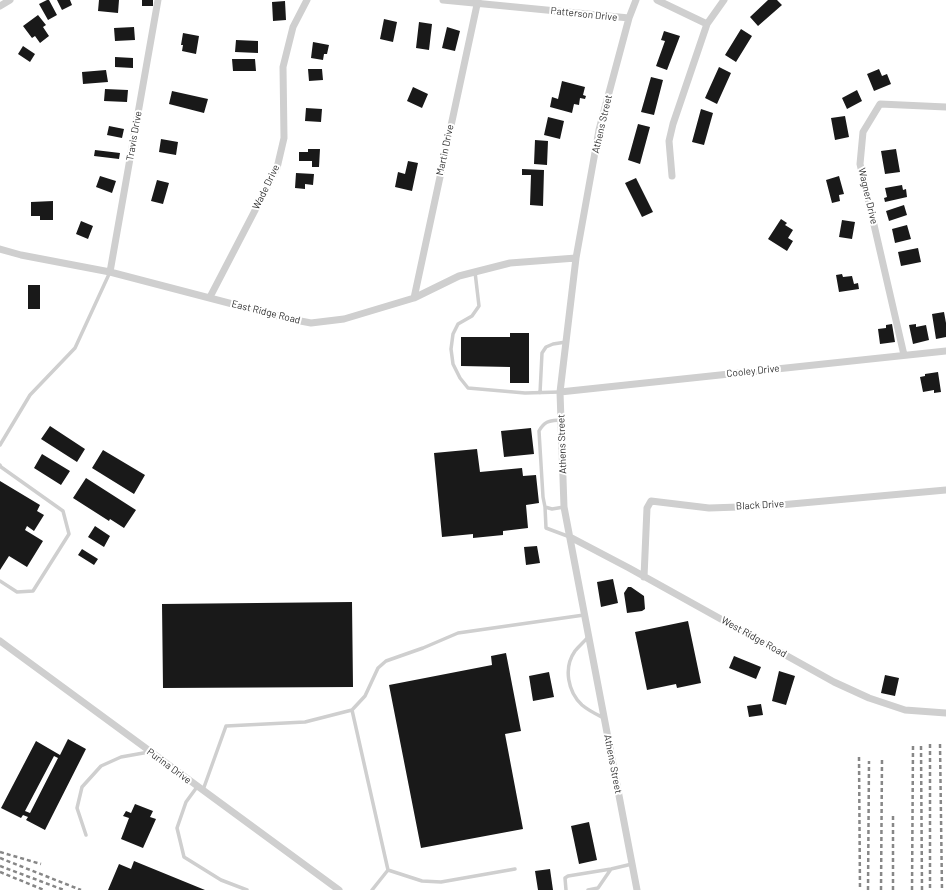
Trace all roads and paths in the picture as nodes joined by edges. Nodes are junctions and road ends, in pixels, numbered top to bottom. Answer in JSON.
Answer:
{"nodes":[{"id":1,"x":10,"y":0,"type":"edge"},
{"id":2,"x":158,"y":0,"type":"edge"},
{"id":3,"x":307,"y":0,"type":"edge"},
{"id":4,"x":443,"y":0,"type":"edge"},
{"id":5,"x":636,"y":0,"type":"edge"},
{"id":6,"x":657,"y":0,"type":"edge"},
{"id":7,"x":724,"y":0,"type":"edge"},
{"id":8,"x":477,"y":2,"type":"edge"},
{"id":9,"x":0,"y":6,"type":"edge"},
{"id":10,"x":629,"y":18,"type":"junction"},
{"id":11,"x":708,"y":24,"type":"junction"},
{"id":12,"x":946,"y":107,"type":"edge"},
{"id":13,"x":672,"y":176,"type":"dead end"},
{"id":14,"x":0,"y":249,"type":"edge"},
{"id":15,"x":576,"y":258,"type":"junction"},
{"id":16,"x":110,"y":272,"type":"junction"},
{"id":17,"x":475,"y":272,"type":"junction"},
{"id":18,"x":210,"y":297,"type":"junction"},
{"id":19,"x":414,"y":298,"type":"junction"},
{"id":20,"x":566,"y":342,"type":"junction"},
{"id":21,"x":946,"y":351,"type":"edge"},
{"id":22,"x":904,"y":355,"type":"junction"},
{"id":23,"x":540,"y":392,"type":"junction"},
{"id":24,"x":560,"y":392,"type":"junction"},
{"id":25,"x":561,"y":420,"type":"junction"},
{"id":26,"x":0,"y":445,"type":"edge"},
{"id":27,"x":0,"y":465,"type":"edge"},
{"id":28,"x":946,"y":490,"type":"edge"},
{"id":29,"x":545,"y":507,"type":"junction"},
{"id":30,"x":564,"y":507,"type":"junction"},
{"id":31,"x":570,"y":537,"type":"junction"},
{"id":32,"x":644,"y":578,"type":"junction"},
{"id":33,"x":0,"y":581,"type":"edge"},
{"id":34,"x":584,"y":615,"type":"junction"},
{"id":35,"x":589,"y":637,"type":"junction"},
{"id":36,"x":0,"y":642,"type":"edge"},
{"id":37,"x":352,"y":710,"type":"junction"},
{"id":38,"x":946,"y":713,"type":"edge"},
{"id":39,"x":604,"y":719,"type":"junction"},
{"id":40,"x":150,"y":752,"type":"junction"},
{"id":41,"x":200,"y":789,"type":"junction"},
{"id":42,"x":86,"y":835,"type":"dead end"},
{"id":43,"x":632,"y":864,"type":"junction"},
{"id":44,"x":514,"y":869,"type":"dead end"},
{"id":45,"x":611,"y":869,"type":"junction"},
{"id":46,"x":388,"y":870,"type":"junction"},
{"id":47,"x":247,"y":890,"type":"edge"},
{"id":48,"x":339,"y":890,"type":"edge"},
{"id":49,"x":372,"y":890,"type":"edge"},
{"id":50,"x":566,"y":890,"type":"edge"},
{"id":51,"x":588,"y":890,"type":"edge"},
{"id":52,"x":637,"y":890,"type":"edge"}],
"edges":[{"from":1,"to":9,"type":"street"},
{"from":2,"to":16,"type":"street","name":"Travis Drive"},
{"from":3,"to":18,"type":"street","name":"Wade Drive"},
{"from":4,"to":8,"type":"street","name":"Patterson Drive"},
{"from":5,"to":10,"type":"street","name":"Athens Street"},
{"from":6,"to":11,"type":"street"},
{"from":7,"to":11,"type":"street"},
{"from":8,"to":10,"type":"street","name":"Patterson Drive"},
{"from":8,"to":19,"type":"street","name":"Martin Drive"},
{"from":10,"to":15,"type":"street","name":"Athens Street"},
{"from":11,"to":13,"type":"street"},
{"from":12,"to":22,"type":"street","name":"Wagner Drive"},
{"from":14,"to":16,"type":"street","name":"East Ridge Road"},
{"from":15,"to":17,"type":"street","name":"East Ridge Road"},
{"from":15,"to":20,"type":"street","name":"Athens Street"},
{"from":16,"to":18,"type":"street","name":"East Ridge Road"},
{"from":16,"to":26,"type":"lane"},
{"from":17,"to":19,"type":"street","name":"East Ridge Road"},
{"from":17,"to":23,"type":"lane"},
{"from":18,"to":19,"type":"street","name":"East Ridge Road"},
{"from":20,"to":23,"type":"lane"},
{"from":20,"to":24,"type":"street","name":"Athens Street"},
{"from":21,"to":22,"type":"street","name":"Cooley Drive"},
{"from":22,"to":24,"type":"street","name":"Cooley Drive"},
{"from":23,"to":24,"type":"lane"},
{"from":24,"to":25,"type":"street","name":"Athens Street"},
{"from":25,"to":29,"type":"lane"},
{"from":25,"to":30,"type":"street","name":"Athens Street"},
{"from":27,"to":33,"type":"lane"},
{"from":28,"to":32,"type":"street","name":"Black Drive"},
{"from":29,"to":30,"type":"lane"},
{"from":29,"to":31,"type":"lane"},
{"from":30,"to":31,"type":"street","name":"Athens Street"},
{"from":31,"to":32,"type":"street","name":"West Ridge Road"},
{"from":31,"to":34,"type":"street","name":"Athens Street"},
{"from":32,"to":38,"type":"street","name":"West Ridge Road"},
{"from":34,"to":35,"type":"street","name":"Athens Street"},
{"from":34,"to":37,"type":"lane"},
{"from":35,"to":39,"type":"street","name":"Athens Street"},
{"from":35,"to":39,"type":"lane"},
{"from":36,"to":40,"type":"street","name":"Purina Drive"},
{"from":37,"to":41,"type":"lane"},
{"from":37,"to":46,"type":"lane"},
{"from":39,"to":43,"type":"street","name":"Athens Street"},
{"from":40,"to":41,"type":"street","name":"Purina Drive"},
{"from":40,"to":42,"type":"lane"},
{"from":41,"to":47,"type":"lane"},
{"from":41,"to":48,"type":"street","name":"Purina Drive"},
{"from":43,"to":45,"type":"lane"},
{"from":43,"to":52,"type":"street","name":"Athens Street"},
{"from":44,"to":46,"type":"lane"},
{"from":45,"to":50,"type":"lane"},
{"from":45,"to":51,"type":"lane"},
{"from":46,"to":49,"type":"lane"}]}
